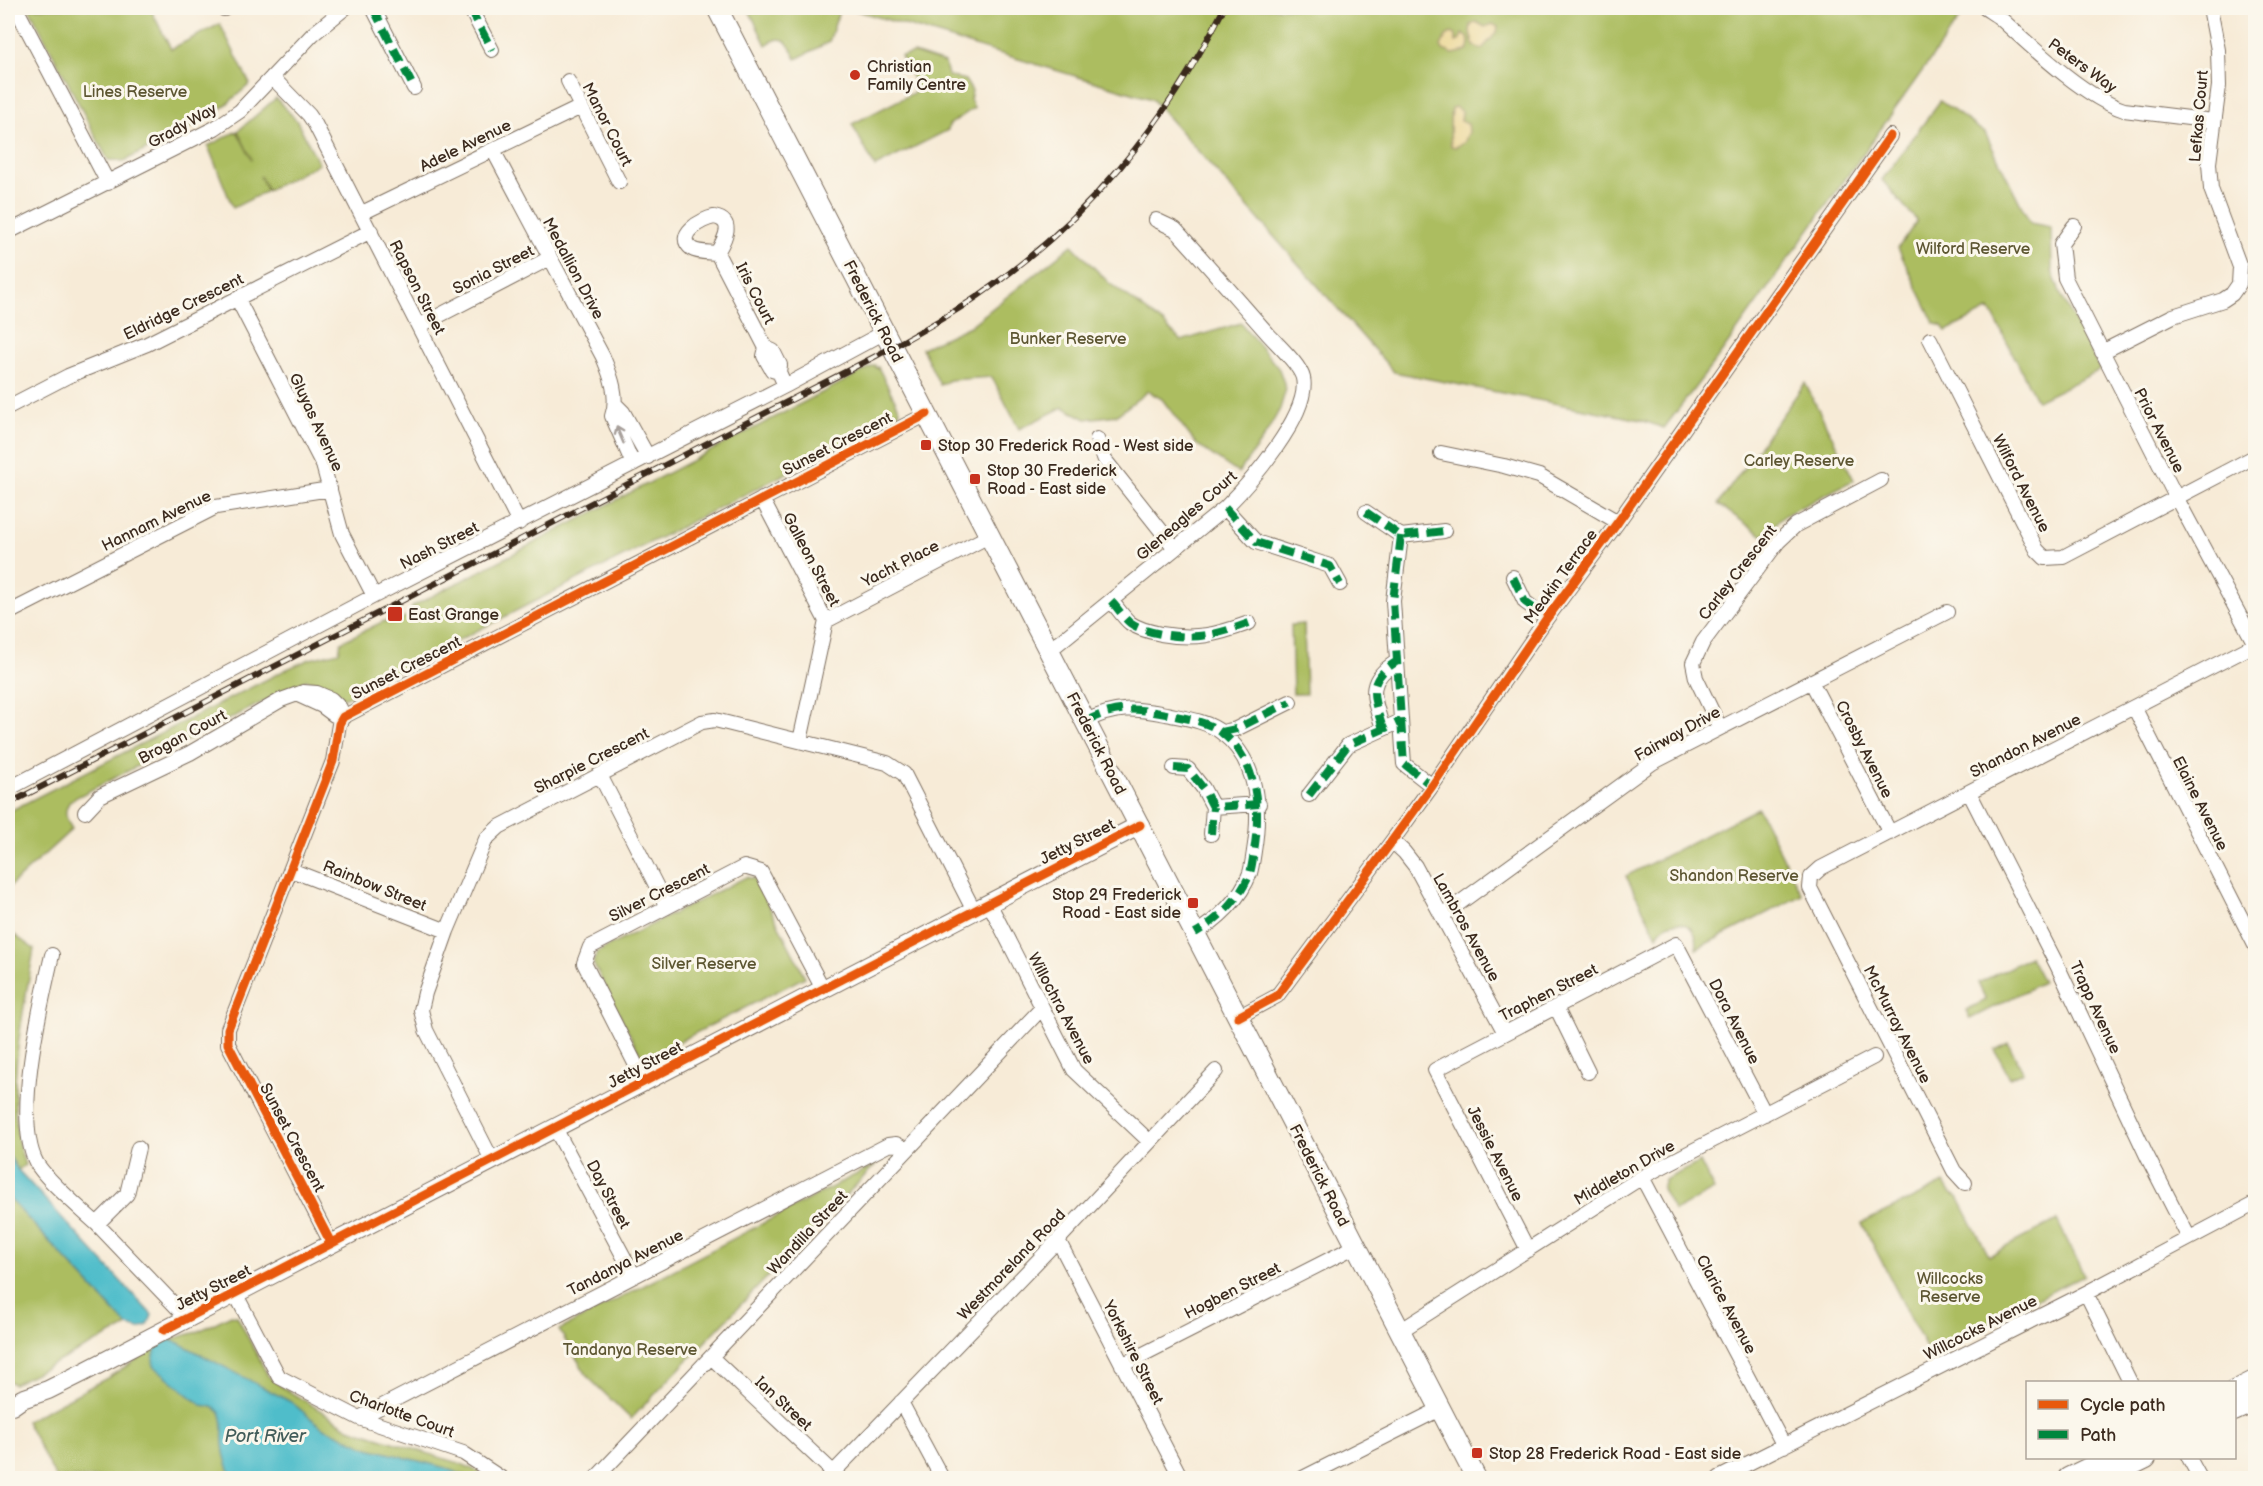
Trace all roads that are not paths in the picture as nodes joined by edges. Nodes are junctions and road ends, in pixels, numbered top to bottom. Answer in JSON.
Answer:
{"nodes":[{"id":1,"x":16,"y":8,"type":"edge"},
{"id":2,"x":345,"y":8,"type":"edge"},
{"id":3,"x":373,"y":8,"type":"edge"},
{"id":4,"x":470,"y":8,"type":"edge"},
{"id":5,"x":717,"y":8,"type":"edge"},
{"id":6,"x":1985,"y":8,"type":"edge"},
{"id":7,"x":2210,"y":8,"type":"edge"},
{"id":8,"x":492,"y":50,"type":"dead end"},
{"id":9,"x":272,"y":77,"type":"junction"},
{"id":10,"x":568,"y":81,"type":"dead end"},
{"id":11,"x":414,"y":88,"type":"dead end"},
{"id":12,"x":581,"y":107,"type":"junction"},
{"id":13,"x":2213,"y":121,"type":"junction"},
{"id":14,"x":1890,"y":136,"type":"dead end"},
{"id":15,"x":493,"y":150,"type":"junction"},
{"id":16,"x":619,"y":182,"type":"dead end"},
{"id":17,"x":108,"y":183,"type":"junction"},
{"id":18,"x":362,"y":213,"type":"junction"},
{"id":19,"x":1156,"y":220,"type":"dead end"},
{"id":20,"x":2074,"y":226,"type":"dead end"},
{"id":21,"x":371,"y":231,"type":"junction"},
{"id":22,"x":8,"y":232,"type":"edge"},
{"id":23,"x":717,"y":253,"type":"dead end"},
{"id":24,"x":550,"y":258,"type":"junction"},
{"id":25,"x":237,"y":298,"type":"junction"},
{"id":26,"x":419,"y":326,"type":"junction"},
{"id":27,"x":885,"y":332,"type":"junction"},
{"id":28,"x":1930,"y":339,"type":"dead end"},
{"id":29,"x":2102,"y":352,"type":"junction"},
{"id":30,"x":785,"y":386,"type":"junction"},
{"id":31,"x":616,"y":405,"type":"junction"},
{"id":32,"x":8,"y":407,"type":"edge"},
{"id":33,"x":927,"y":414,"type":"junction"},
{"id":34,"x":1097,"y":439,"type":"dead end"},
{"id":35,"x":1441,"y":453,"type":"dead end"},
{"id":36,"x":2256,"y":456,"type":"edge"},
{"id":37,"x":648,"y":457,"type":"junction"},
{"id":38,"x":633,"y":464,"type":"junction"},
{"id":39,"x":1881,"y":480,"type":"dead end"},
{"id":40,"x":330,"y":489,"type":"junction"},
{"id":41,"x":2176,"y":497,"type":"junction"},
{"id":42,"x":762,"y":499,"type":"junction"},
{"id":43,"x":1225,"y":508,"type":"junction"},
{"id":44,"x":1366,"y":512,"type":"dead end"},
{"id":45,"x":1618,"y":522,"type":"junction"},
{"id":46,"x":519,"y":523,"type":"junction"},
{"id":47,"x":1444,"y":531,"type":"dead end"},
{"id":48,"x":989,"y":536,"type":"junction"},
{"id":49,"x":1401,"y":537,"type":"junction"},
{"id":50,"x":1174,"y":547,"type":"junction"},
{"id":51,"x":1513,"y":577,"type":"dead end"},
{"id":52,"x":1340,"y":584,"type":"dead end"},
{"id":53,"x":8,"y":596,"type":"edge"},
{"id":54,"x":374,"y":596,"type":"junction"},
{"id":55,"x":1111,"y":601,"type":"junction"},
{"id":56,"x":11,"y":611,"type":"edge"},
{"id":57,"x":1947,"y":612,"type":"dead end"},
{"id":58,"x":1547,"y":618,"type":"junction"},
{"id":59,"x":826,"y":621,"type":"junction"},
{"id":60,"x":1249,"y":623,"type":"dead end"},
{"id":61,"x":2255,"y":644,"type":"edge"},
{"id":62,"x":1050,"y":650,"type":"junction"},
{"id":63,"x":1396,"y":662,"type":"junction"},
{"id":64,"x":1811,"y":681,"type":"junction"},
{"id":65,"x":1290,"y":702,"type":"dead end"},
{"id":66,"x":2134,"y":707,"type":"junction"},
{"id":67,"x":343,"y":717,"type":"junction"},
{"id":68,"x":1086,"y":721,"type":"junction"},
{"id":69,"x":1401,"y":721,"type":"junction"},
{"id":70,"x":1720,"y":728,"type":"junction"},
{"id":71,"x":1383,"y":729,"type":"junction"},
{"id":72,"x":1222,"y":732,"type":"junction"},
{"id":73,"x":800,"y":741,"type":"junction"},
{"id":74,"x":1174,"y":768,"type":"dead end"},
{"id":75,"x":600,"y":775,"type":"junction"},
{"id":76,"x":1432,"y":786,"type":"junction"},
{"id":77,"x":8,"y":789,"type":"edge"},
{"id":78,"x":1969,"y":792,"type":"junction"},
{"id":79,"x":1309,"y":795,"type":"dead end"},
{"id":80,"x":1258,"y":804,"type":"junction"},
{"id":81,"x":1213,"y":807,"type":"junction"},
{"id":82,"x":85,"y":812,"type":"dead end"},
{"id":83,"x":1140,"y":825,"type":"junction"},
{"id":84,"x":1890,"y":833,"type":"junction"},
{"id":85,"x":1211,"y":834,"type":"dead end"},
{"id":86,"x":1392,"y":841,"type":"junction"},
{"id":87,"x":291,"y":870,"type":"junction"},
{"id":88,"x":1811,"y":877,"type":"joint"},
{"id":89,"x":667,"y":907,"type":"junction"},
{"id":90,"x":982,"y":907,"type":"junction"},
{"id":91,"x":1443,"y":915,"type":"junction"},
{"id":92,"x":447,"y":931,"type":"junction"},
{"id":93,"x":1195,"y":933,"type":"junction"},
{"id":94,"x":1676,"y":944,"type":"joint"},
{"id":95,"x":2256,"y":947,"type":"edge"},
{"id":96,"x":52,"y":955,"type":"dead end"},
{"id":97,"x":823,"y":989,"type":"junction"},
{"id":98,"x":1556,"y":1007,"type":"junction"},
{"id":99,"x":1041,"y":1008,"type":"junction"},
{"id":100,"x":1238,"y":1017,"type":"junction"},
{"id":101,"x":1505,"y":1033,"type":"junction"},
{"id":102,"x":1874,"y":1057,"type":"dead end"},
{"id":103,"x":1435,"y":1070,"type":"joint"},
{"id":104,"x":1216,"y":1071,"type":"dead end"},
{"id":105,"x":1588,"y":1072,"type":"dead end"},
{"id":106,"x":644,"y":1081,"type":"junction"},
{"id":107,"x":1765,"y":1114,"type":"junction"},
{"id":108,"x":555,"y":1128,"type":"junction"},
{"id":109,"x":1149,"y":1141,"type":"junction"},
{"id":110,"x":138,"y":1148,"type":"dead end"},
{"id":111,"x":907,"y":1150,"type":"junction"},
{"id":112,"x":492,"y":1160,"type":"junction"},
{"id":113,"x":1642,"y":1177,"type":"junction"},
{"id":114,"x":1965,"y":1183,"type":"dead end"},
{"id":115,"x":2256,"y":1203,"type":"edge"},
{"id":116,"x":97,"y":1224,"type":"junction"},
{"id":117,"x":2189,"y":1238,"type":"junction"},
{"id":118,"x":1058,"y":1240,"type":"junction"},
{"id":119,"x":331,"y":1243,"type":"junction"},
{"id":120,"x":1356,"y":1246,"type":"junction"},
{"id":121,"x":1528,"y":1250,"type":"junction"},
{"id":122,"x":634,"y":1276,"type":"junction"},
{"id":123,"x":235,"y":1293,"type":"junction"},
{"id":124,"x":2086,"y":1293,"type":"junction"},
{"id":125,"x":187,"y":1318,"type":"junction"},
{"id":126,"x":1400,"y":1331,"type":"junction"},
{"id":127,"x":711,"y":1357,"type":"junction"},
{"id":128,"x":1122,"y":1365,"type":"junction"},
{"id":129,"x":2256,"y":1380,"type":"edge"},
{"id":130,"x":2129,"y":1381,"type":"edge"},
{"id":131,"x":2236,"y":1390,"type":"edge"},
{"id":132,"x":2256,"y":1401,"type":"edge"},
{"id":133,"x":902,"y":1402,"type":"junction"},
{"id":134,"x":9,"y":1409,"type":"edge"},
{"id":135,"x":1440,"y":1409,"type":"junction"},
{"id":136,"x":2236,"y":1411,"type":"edge"},
{"id":137,"x":359,"y":1418,"type":"junction"},
{"id":138,"x":1784,"y":1446,"type":"junction"},
{"id":139,"x":2107,"y":1459,"type":"edge"},
{"id":140,"x":2144,"y":1459,"type":"edge"},
{"id":141,"x":2190,"y":1459,"type":"edge"},
{"id":142,"x":831,"y":1476,"type":"edge"},
{"id":143,"x":501,"y":1479,"type":"edge"},
{"id":144,"x":596,"y":1479,"type":"edge"},
{"id":145,"x":942,"y":1479,"type":"edge"},
{"id":146,"x":1181,"y":1479,"type":"edge"},
{"id":147,"x":1304,"y":1479,"type":"edge"},
{"id":148,"x":1476,"y":1479,"type":"edge"},
{"id":149,"x":1719,"y":1479,"type":"edge"},
{"id":150,"x":2068,"y":1479,"type":"edge"},
{"id":151,"x":2105,"y":1479,"type":"edge"},
{"id":152,"x":2200,"y":1479,"type":"edge"}],
"edges":[{"from":1,"to":17,"type":"street"},
{"from":2,"to":9,"type":"street","name":"Grady Way"},
{"from":3,"to":11,"type":"street"},
{"from":4,"to":8,"type":"street"},
{"from":5,"to":27,"type":"main road","name":"Frederick Road"},
{"from":6,"to":13,"type":"street","name":"Peters Way"},
{"from":7,"to":13,"type":"street","name":"Lefkas Court"},
{"from":9,"to":17,"type":"street","name":"Grady Way"},
{"from":9,"to":18,"type":"street","name":"Rapson Street"},
{"from":10,"to":12,"type":"street","name":"Manor Court"},
{"from":12,"to":15,"type":"street","name":"Adele Avenue"},
{"from":12,"to":16,"type":"street","name":"Manor Court"},
{"from":13,"to":29,"type":"street","name":"Lefkas Court"},
{"from":14,"to":45,"type":"street","name":"Meakin Terrace"},
{"from":15,"to":18,"type":"street","name":"Adele Avenue"},
{"from":15,"to":24,"type":"street","name":"Medallion Drive"},
{"from":17,"to":22,"type":"street","name":"Grady Way"},
{"from":18,"to":21,"type":"street","name":"Rapson Street"},
{"from":19,"to":43,"type":"street","name":"Gleneagles Court"},
{"from":20,"to":29,"type":"street","name":"Prior Avenue"},
{"from":21,"to":25,"type":"street","name":"Eldridge Crescent"},
{"from":21,"to":26,"type":"street","name":"Rapson Street"},
{"from":23,"to":30,"type":"street","name":"Iris Court"},
{"from":24,"to":26,"type":"street","name":"Sonia Street"},
{"from":24,"to":31,"type":"street","name":"Medallion Drive"},
{"from":25,"to":32,"type":"street","name":"Eldridge Crescent"},
{"from":25,"to":40,"type":"street","name":"Gluyas Avenue"},
{"from":26,"to":46,"type":"street","name":"Rapson Street"},
{"from":27,"to":30,"type":"street","name":"Nash Street"},
{"from":27,"to":33,"type":"main road","name":"Frederick Road"},
{"from":28,"to":41,"type":"street","name":"Wilford Avenue"},
{"from":29,"to":41,"type":"street","name":"Prior Avenue"},
{"from":30,"to":37,"type":"street","name":"Nash Street"},
{"from":31,"to":37,"type":"street","name":"Medallion Drive"},
{"from":38,"to":31,"type":"street","name":"Medallion Drive","one_way":true},
{"from":33,"to":42,"type":"street","name":"Sunset Crescent"},
{"from":33,"to":48,"type":"main road","name":"Frederick Road"},
{"from":34,"to":50,"type":"street"},
{"from":35,"to":45,"type":"street"},
{"from":36,"to":41,"type":"street","name":"Wilford Avenue"},
{"from":37,"to":38,"type":"street","name":"Nash Street"},
{"from":38,"to":46,"type":"street","name":"Nash Street"},
{"from":39,"to":70,"type":"street","name":"Carley Crescent"},
{"from":40,"to":54,"type":"street","name":"Gluyas Avenue"},
{"from":40,"to":56,"type":"street","name":"Hannam Avenue"},
{"from":41,"to":61,"type":"street","name":"Prior Avenue"},
{"from":42,"to":59,"type":"street","name":"Galleon Street"},
{"from":42,"to":67,"type":"street","name":"Sunset Crescent"},
{"from":43,"to":50,"type":"street","name":"Gleneagles Court"},
{"from":43,"to":52,"type":"street"},
{"from":44,"to":49,"type":"street"},
{"from":45,"to":58,"type":"street","name":"Meakin Terrace"},
{"from":46,"to":54,"type":"street","name":"Nash Street"},
{"from":47,"to":49,"type":"street"},
{"from":48,"to":59,"type":"street","name":"Yacht Place"},
{"from":48,"to":62,"type":"main road","name":"Frederick Road"},
{"from":49,"to":63,"type":"street"},
{"from":50,"to":55,"type":"street","name":"Gleneagles Court"},
{"from":51,"to":58,"type":"street"},
{"from":53,"to":56,"type":"street"},
{"from":54,"to":77,"type":"street","name":"Nash Street"},
{"from":55,"to":60,"type":"street"},
{"from":55,"to":62,"type":"street","name":"Gleneagles Court"},
{"from":57,"to":64,"type":"street","name":"Fairway Drive"},
{"from":58,"to":76,"type":"street","name":"Meakin Terrace"},
{"from":59,"to":73,"type":"street","name":"Galleon Street"},
{"from":61,"to":66,"type":"street","name":"Shandon Avenue"},
{"from":62,"to":68,"type":"main road","name":"Frederick Road"},
{"from":63,"to":69,"type":"street"},
{"from":63,"to":71,"type":"street"},
{"from":64,"to":70,"type":"street","name":"Fairway Drive"},
{"from":64,"to":84,"type":"street","name":"Crosby Avenue"},
{"from":65,"to":72,"type":"street"},
{"from":66,"to":78,"type":"street","name":"Shandon Avenue"},
{"from":66,"to":95,"type":"street","name":"Elaine Avenue"},
{"from":67,"to":82,"type":"street","name":"Brogan Court"},
{"from":67,"to":87,"type":"street","name":"Sunset Crescent"},
{"from":68,"to":72,"type":"street"},
{"from":68,"to":83,"type":"main road","name":"Frederick Road"},
{"from":69,"to":71,"type":"street"},
{"from":69,"to":76,"type":"street"},
{"from":70,"to":91,"type":"street","name":"Fairway Drive"},
{"from":71,"to":79,"type":"street"},
{"from":72,"to":80,"type":"street"},
{"from":73,"to":75,"type":"street","name":"Sharpie Crescent"},
{"from":73,"to":90,"type":"street","name":"Sharpie Crescent"},
{"from":74,"to":81,"type":"street"},
{"from":75,"to":89,"type":"street"},
{"from":75,"to":92,"type":"street","name":"Sharpie Crescent"},
{"from":76,"to":86,"type":"street","name":"Meakin Terrace"},
{"from":78,"to":84,"type":"street","name":"Shandon Avenue"},
{"from":78,"to":117,"type":"street","name":"Trapp Avenue"},
{"from":80,"to":81,"type":"street"},
{"from":80,"to":93,"type":"street"},
{"from":81,"to":85,"type":"street"},
{"from":83,"to":90,"type":"street","name":"Jetty Street"},
{"from":83,"to":93,"type":"main road","name":"Frederick Road"},
{"from":84,"to":88,"type":"street","name":"Shandon Avenue"},
{"from":86,"to":91,"type":"street","name":"Lambros Avenue"},
{"from":86,"to":100,"type":"street","name":"Meakin Terrace"},
{"from":87,"to":92,"type":"street","name":"Rainbow Street"},
{"from":87,"to":119,"type":"street","name":"Sunset Crescent"},
{"from":88,"to":114,"type":"street","name":"McMurray Avenue"},
{"from":89,"to":97,"type":"street","name":"Silver Crescent"},
{"from":89,"to":106,"type":"street","name":"Silver Crescent"},
{"from":90,"to":97,"type":"street","name":"Jetty Street"},
{"from":90,"to":99,"type":"street","name":"Willochra Avenue"},
{"from":91,"to":101,"type":"street","name":"Lambros Avenue"},
{"from":92,"to":112,"type":"street","name":"Sharpie Crescent"},
{"from":93,"to":100,"type":"main road","name":"Frederick Road"},
{"from":94,"to":98,"type":"street","name":"Traphen Street"},
{"from":94,"to":107,"type":"street","name":"Dora Avenue"},
{"from":96,"to":116,"type":"street"},
{"from":97,"to":106,"type":"street","name":"Jetty Street"},
{"from":98,"to":101,"type":"street","name":"Traphen Street"},
{"from":98,"to":105,"type":"street"},
{"from":99,"to":109,"type":"street","name":"Willochra Avenue"},
{"from":99,"to":111,"type":"street","name":"Wandilla Street"},
{"from":100,"to":120,"type":"main road","name":"Frederick Road"},
{"from":101,"to":103,"type":"street","name":"Traphen Street"},
{"from":102,"to":107,"type":"street","name":"Middleton Drive"},
{"from":103,"to":121,"type":"street","name":"Jessie Avenue"},
{"from":104,"to":109,"type":"street","name":"Westmoreland Road"},
{"from":106,"to":108,"type":"street","name":"Jetty Street"},
{"from":107,"to":113,"type":"street","name":"Middleton Drive"},
{"from":108,"to":112,"type":"street","name":"Jetty Street"},
{"from":108,"to":122,"type":"street","name":"Day Street"},
{"from":109,"to":118,"type":"street","name":"Westmoreland Road"},
{"from":110,"to":116,"type":"street"},
{"from":111,"to":122,"type":"street","name":"Tandanya Avenue"},
{"from":111,"to":127,"type":"street","name":"Wandilla Street"},
{"from":112,"to":119,"type":"street","name":"Jetty Street"},
{"from":113,"to":121,"type":"street","name":"Middleton Drive"},
{"from":113,"to":138,"type":"street","name":"Clarice Avenue"},
{"from":115,"to":117,"type":"street","name":"Willcocks Avenue"},
{"from":116,"to":125,"type":"street"},
{"from":117,"to":124,"type":"street","name":"Willcocks Avenue"},
{"from":118,"to":128,"type":"street","name":"Yorkshire Street"},
{"from":118,"to":133,"type":"street","name":"Westmoreland Road"},
{"from":119,"to":123,"type":"street","name":"Jetty Street"},
{"from":120,"to":126,"type":"main road","name":"Frederick Road"},
{"from":120,"to":128,"type":"street","name":"Hogben Street"},
{"from":121,"to":126,"type":"street","name":"Middleton Drive"},
{"from":122,"to":137,"type":"street","name":"Tandanya Avenue"},
{"from":123,"to":125,"type":"street","name":"Jetty Street"},
{"from":123,"to":137,"type":"street","name":"Charlotte Court"},
{"from":124,"to":130,"type":"street"},
{"from":124,"to":138,"type":"street","name":"Willcocks Avenue"},
{"from":125,"to":134,"type":"street","name":"Jetty Street"},
{"from":126,"to":135,"type":"main road","name":"Frederick Road"},
{"from":127,"to":142,"type":"street","name":"Ian Street"},
{"from":127,"to":144,"type":"street","name":"Wandilla Street"},
{"from":128,"to":146,"type":"street","name":"Yorkshire Street"},
{"from":129,"to":131,"type":"main road"},
{"from":132,"to":136,"type":"main road"},
{"from":133,"to":142,"type":"street","name":"Westmoreland Road"},
{"from":133,"to":145,"type":"street"},
{"from":135,"to":147,"type":"street"},
{"from":135,"to":148,"type":"main road","name":"Frederick Road"},
{"from":137,"to":143,"type":"street","name":"Charlotte Court"},
{"from":138,"to":149,"type":"street","name":"Willcocks Avenue"},
{"from":139,"to":150,"type":"main road"},
{"from":140,"to":151,"type":"main road"},
{"from":141,"to":152,"type":"street"}]}
